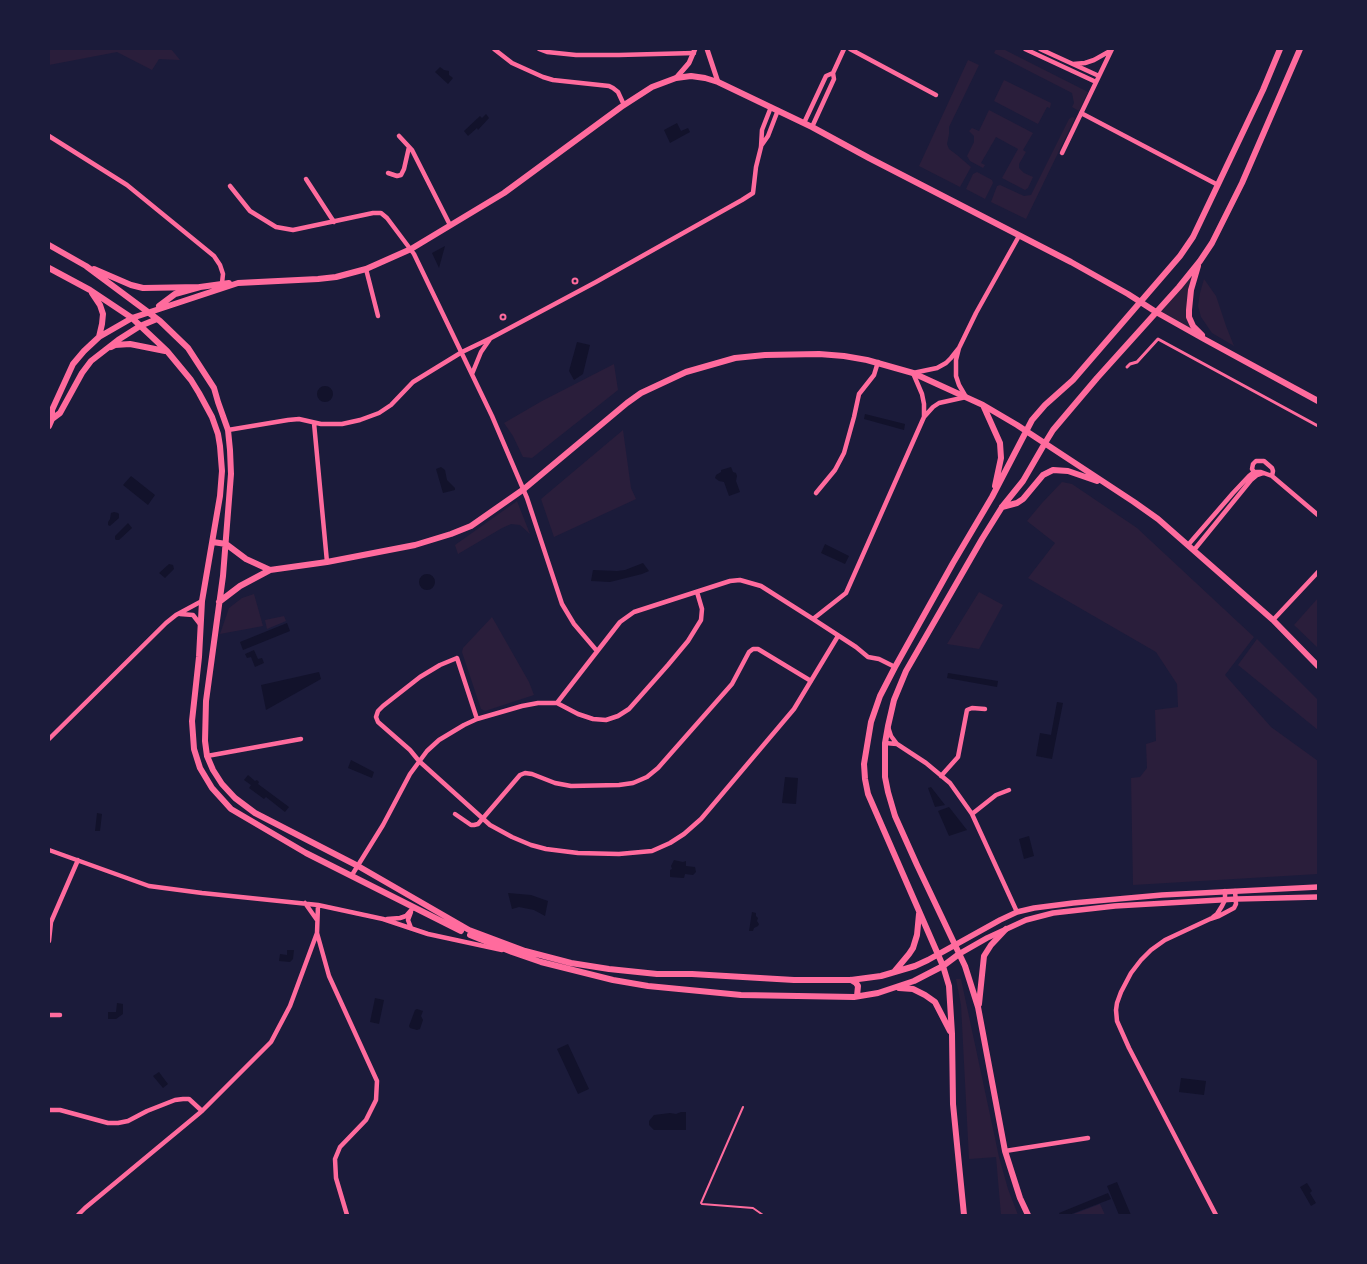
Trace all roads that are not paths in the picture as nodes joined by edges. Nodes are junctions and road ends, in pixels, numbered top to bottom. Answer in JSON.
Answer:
{"nodes":[{"id":1,"x":494,"y":49,"type":"edge"},
{"id":2,"x":539,"y":49,"type":"edge"},
{"id":3,"x":707,"y":49,"type":"edge"},
{"id":4,"x":844,"y":49,"type":"edge"},
{"id":5,"x":850,"y":49,"type":"edge"},
{"id":6,"x":1025,"y":49,"type":"edge"},
{"id":7,"x":1040,"y":49,"type":"edge"},
{"id":8,"x":1280,"y":49,"type":"edge"},
{"id":9,"x":1300,"y":49,"type":"edge"},
{"id":10,"x":1111,"y":50,"type":"edge"},
{"id":11,"x":694,"y":51,"type":"edge"},
{"id":12,"x":1072,"y":64,"type":"junction"},
{"id":13,"x":833,"y":73,"type":"junction"},
{"id":14,"x":1099,"y":76,"type":"junction"},
{"id":15,"x":676,"y":78,"type":"junction"},
{"id":16,"x":718,"y":82,"type":"junction"},
{"id":17,"x":1096,"y":82,"type":"junction"},
{"id":18,"x":936,"y":95,"type":"dead end"},
{"id":19,"x":624,"y":105,"type":"junction"},
{"id":20,"x":774,"y":109,"type":"junction"},
{"id":21,"x":1081,"y":113,"type":"junction"},
{"id":22,"x":804,"y":123,"type":"junction"},
{"id":23,"x":812,"y":126,"type":"junction"},
{"id":24,"x":49,"y":136,"type":"edge"},
{"id":25,"x":399,"y":136,"type":"dead end"},
{"id":26,"x":410,"y":147,"type":"junction"},
{"id":27,"x":1062,"y":153,"type":"dead end"},
{"id":28,"x":388,"y":173,"type":"dead end"},
{"id":29,"x":306,"y":179,"type":"dead end"},
{"id":30,"x":1218,"y":185,"type":"junction"},
{"id":31,"x":230,"y":186,"type":"dead end"},
{"id":32,"x":334,"y":222,"type":"junction"},
{"id":33,"x":450,"y":225,"type":"junction"},
{"id":34,"x":1019,"y":236,"type":"junction"},
{"id":35,"x":49,"y":245,"type":"edge"},
{"id":36,"x":411,"y":249,"type":"junction"},
{"id":37,"x":1200,"y":261,"type":"junction"},
{"id":38,"x":86,"y":266,"type":"junction"},
{"id":39,"x":49,"y":268,"type":"edge"},
{"id":40,"x":366,"y":269,"type":"junction"},
{"id":41,"x":222,"y":283,"type":"junction"},
{"id":42,"x":238,"y":283,"type":"junction"},
{"id":43,"x":200,"y":287,"type":"junction"},
{"id":44,"x":90,"y":290,"type":"junction"},
{"id":45,"x":1140,"y":302,"type":"junction"},
{"id":46,"x":156,"y":309,"type":"junction"},
{"id":47,"x":148,"y":311,"type":"junction"},
{"id":48,"x":1156,"y":312,"type":"junction"},
{"id":49,"x":378,"y":316,"type":"dead end"},
{"id":50,"x":132,"y":318,"type":"junction"},
{"id":51,"x":157,"y":319,"type":"junction"},
{"id":52,"x":140,"y":326,"type":"junction"},
{"id":53,"x":99,"y":337,"type":"junction"},
{"id":54,"x":491,"y":338,"type":"junction"},
{"id":55,"x":1206,"y":340,"type":"junction"},
{"id":56,"x":958,"y":348,"type":"junction"},
{"id":57,"x":167,"y":351,"type":"junction"},
{"id":58,"x":462,"y":352,"type":"junction"},
{"id":59,"x":99,"y":354,"type":"junction"},
{"id":60,"x":878,"y":362,"type":"junction"},
{"id":61,"x":1127,"y":367,"type":"dead end"},
{"id":62,"x":913,"y":373,"type":"junction"},
{"id":63,"x":472,"y":374,"type":"junction"},
{"id":64,"x":966,"y":397,"type":"junction"},
{"id":65,"x":1318,"y":401,"type":"edge"},
{"id":66,"x":983,"y":405,"type":"junction"},
{"id":67,"x":924,"y":417,"type":"junction"},
{"id":68,"x":52,"y":419,"type":"junction"},
{"id":69,"x":314,"y":423,"type":"junction"},
{"id":70,"x":49,"y":426,"type":"edge"},
{"id":71,"x":1318,"y":426,"type":"edge"},
{"id":72,"x":228,"y":430,"type":"junction"},
{"id":73,"x":1026,"y":432,"type":"junction"},
{"id":74,"x":1045,"y":443,"type":"junction"},
{"id":75,"x":1259,"y":473,"type":"junction"},
{"id":76,"x":1272,"y":476,"type":"junction"},
{"id":77,"x":1110,"y":486,"type":"junction"},
{"id":78,"x":524,"y":489,"type":"junction"},
{"id":79,"x":816,"y":493,"type":"dead end"},
{"id":80,"x":992,"y":497,"type":"junction"},
{"id":81,"x":1002,"y":507,"type":"junction"},
{"id":82,"x":1318,"y":515,"type":"edge"},
{"id":83,"x":213,"y":542,"type":"junction"},
{"id":84,"x":226,"y":544,"type":"junction"},
{"id":85,"x":1191,"y":548,"type":"junction"},
{"id":86,"x":327,"y":562,"type":"junction"},
{"id":87,"x":270,"y":570,"type":"junction"},
{"id":88,"x":1318,"y":572,"type":"edge"},
{"id":89,"x":697,"y":592,"type":"junction"},
{"id":90,"x":202,"y":601,"type":"junction"},
{"id":91,"x":219,"y":602,"type":"junction"},
{"id":92,"x":176,"y":615,"type":"junction"},
{"id":93,"x":813,"y":619,"type":"junction"},
{"id":94,"x":1273,"y":620,"type":"junction"},
{"id":95,"x":200,"y":624,"type":"junction"},
{"id":96,"x":838,"y":636,"type":"junction"},
{"id":97,"x":598,"y":650,"type":"junction"},
{"id":98,"x":1318,"y":666,"type":"edge"},
{"id":99,"x":895,"y":667,"type":"junction"},
{"id":100,"x":810,"y":681,"type":"junction"},
{"id":101,"x":557,"y":703,"type":"junction"},
{"id":102,"x":985,"y":709,"type":"dead end"},
{"id":103,"x":477,"y":719,"type":"junction"},
{"id":104,"x":888,"y":726,"type":"junction"},
{"id":105,"x":49,"y":739,"type":"edge"},
{"id":106,"x":301,"y":739,"type":"dead end"},
{"id":107,"x":885,"y":743,"type":"junction"},
{"id":108,"x":897,"y":744,"type":"junction"},
{"id":109,"x":208,"y":756,"type":"junction"},
{"id":110,"x":420,"y":761,"type":"junction"},
{"id":111,"x":941,"y":776,"type":"junction"},
{"id":112,"x":1009,"y":790,"type":"dead end"},
{"id":113,"x":455,"y":814,"type":"dead end"},
{"id":114,"x":972,"y":814,"type":"junction"},
{"id":115,"x":482,"y":818,"type":"junction"},
{"id":116,"x":49,"y":850,"type":"edge"},
{"id":117,"x":78,"y":860,"type":"junction"},
{"id":118,"x":358,"y":866,"type":"junction"},
{"id":119,"x":352,"y":876,"type":"junction"},
{"id":120,"x":1318,"y":887,"type":"edge"},
{"id":121,"x":1235,"y":890,"type":"junction"},
{"id":122,"x":1225,"y":891,"type":"junction"},
{"id":123,"x":1318,"y":897,"type":"edge"},
{"id":124,"x":1225,"y":900,"type":"junction"},
{"id":125,"x":1236,"y":900,"type":"junction"},
{"id":126,"x":305,"y":903,"type":"junction"},
{"id":127,"x":318,"y":905,"type":"junction"},
{"id":128,"x":412,"y":909,"type":"junction"},
{"id":129,"x":919,"y":912,"type":"junction"},
{"id":130,"x":1017,"y":912,"type":"junction"},
{"id":131,"x":383,"y":919,"type":"junction"},
{"id":132,"x":1210,"y":919,"type":"junction"},
{"id":133,"x":317,"y":920,"type":"junction"},
{"id":134,"x":412,"y":929,"type":"junction"},
{"id":135,"x":1006,"y":929,"type":"junction"},
{"id":136,"x":317,"y":933,"type":"junction"},
{"id":137,"x":49,"y":941,"type":"edge"},
{"id":138,"x":955,"y":945,"type":"junction"},
{"id":139,"x":512,"y":952,"type":"junction"},
{"id":140,"x":938,"y":954,"type":"junction"},
{"id":141,"x":959,"y":954,"type":"junction"},
{"id":142,"x":943,"y":966,"type":"junction"},
{"id":143,"x":893,"y":973,"type":"junction"},
{"id":144,"x":681,"y":974,"type":"junction"},
{"id":145,"x":851,"y":980,"type":"junction"},
{"id":146,"x":897,"y":988,"type":"junction"},
{"id":147,"x":679,"y":989,"type":"junction"},
{"id":148,"x":856,"y":996,"type":"junction"},
{"id":149,"x":978,"y":1007,"type":"junction"},
{"id":150,"x":49,"y":1015,"type":"edge"},
{"id":151,"x":60,"y":1015,"type":"dead end"},
{"id":152,"x":952,"y":1034,"type":"junction"},
{"id":153,"x":743,"y":1107,"type":"dead end"},
{"id":154,"x":49,"y":1110,"type":"edge"},
{"id":155,"x":202,"y":1111,"type":"junction"},
{"id":156,"x":1088,"y":1138,"type":"dead end"},
{"id":157,"x":1005,"y":1151,"type":"junction"},
{"id":158,"x":78,"y":1215,"type":"edge"},
{"id":159,"x":347,"y":1215,"type":"edge"},
{"id":160,"x":763,"y":1215,"type":"edge"},
{"id":161,"x":964,"y":1215,"type":"edge"},
{"id":162,"x":1028,"y":1215,"type":"edge"},
{"id":163,"x":1216,"y":1215,"type":"edge"}],
"edges":[{"from":1,"to":19,"type":"street"},
{"from":2,"to":11,"type":"street"},
{"from":3,"to":16,"type":"street"},
{"from":4,"to":13,"type":"street"},
{"from":5,"to":18,"type":"street"},
{"from":6,"to":17,"type":"street"},
{"from":7,"to":12,"type":"street"},
{"from":8,"to":30,"type":"main road"},
{"from":9,"to":37,"type":"main road"},
{"from":10,"to":12,"type":"street"},
{"from":10,"to":14,"type":"street"},
{"from":11,"to":15,"type":"street"},
{"from":12,"to":14,"type":"street"},
{"from":13,"to":22,"type":"street"},
{"from":13,"to":23,"type":"street"},
{"from":14,"to":17,"type":"street"},
{"from":15,"to":16,"type":"main road"},
{"from":15,"to":19,"type":"main road"},
{"from":16,"to":20,"type":"main road"},
{"from":17,"to":21,"type":"street"},
{"from":19,"to":33,"type":"main road"},
{"from":20,"to":22,"type":"main road"},
{"from":20,"to":54,"type":"street"},
{"from":21,"to":27,"type":"street"},
{"from":21,"to":30,"type":"street"},
{"from":22,"to":23,"type":"main road"},
{"from":23,"to":34,"type":"main road"},
{"from":24,"to":41,"type":"street"},
{"from":25,"to":26,"type":"street"},
{"from":26,"to":28,"type":"street"},
{"from":26,"to":33,"type":"street"},
{"from":29,"to":32,"type":"street"},
{"from":30,"to":45,"type":"main road"},
{"from":31,"to":32,"type":"street"},
{"from":32,"to":36,"type":"street"},
{"from":33,"to":36,"type":"main road"},
{"from":34,"to":45,"type":"main road"},
{"from":34,"to":56,"type":"street"},
{"from":35,"to":38,"type":"main road"},
{"from":36,"to":40,"type":"main road"},
{"from":36,"to":58,"type":"street"},
{"from":37,"to":48,"type":"main road"},
{"from":37,"to":55,"type":"main road"},
{"from":38,"to":43,"type":"main road"},
{"from":38,"to":47,"type":"main road"},
{"from":39,"to":44,"type":"main road"},
{"from":40,"to":42,"type":"main road"},
{"from":40,"to":49,"type":"street"},
{"from":41,"to":42,"type":"main road"},
{"from":41,"to":43,"type":"main road"},
{"from":42,"to":46,"type":"main road"},
{"from":43,"to":46,"type":"main road"},
{"from":44,"to":50,"type":"main road"},
{"from":44,"to":53,"type":"main road"},
{"from":45,"to":48,"type":"main road"},
{"from":45,"to":73,"type":"main road"},
{"from":46,"to":47,"type":"main road"},
{"from":47,"to":50,"type":"main road"},
{"from":47,"to":51,"type":"main road"},
{"from":48,"to":55,"type":"main road"},
{"from":48,"to":74,"type":"main road"},
{"from":50,"to":52,"type":"main road"},
{"from":50,"to":53,"type":"main road"},
{"from":51,"to":52,"type":"main road"},
{"from":51,"to":72,"type":"main road"},
{"from":52,"to":57,"type":"main road"},
{"from":52,"to":59,"type":"main road"},
{"from":53,"to":68,"type":"main road"},
{"from":54,"to":58,"type":"street"},
{"from":54,"to":63,"type":"street"},
{"from":55,"to":65,"type":"main road"},
{"from":56,"to":62,"type":"street"},
{"from":56,"to":64,"type":"street"},
{"from":57,"to":59,"type":"main road"},
{"from":57,"to":83,"type":"main road"},
{"from":58,"to":63,"type":"street"},
{"from":58,"to":69,"type":"street"},
{"from":59,"to":68,"type":"main road"},
{"from":60,"to":62,"type":"main road"},
{"from":60,"to":78,"type":"main road"},
{"from":60,"to":79,"type":"street"},
{"from":61,"to":71,"type":"street"},
{"from":62,"to":64,"type":"main road"},
{"from":62,"to":67,"type":"street"},
{"from":63,"to":78,"type":"street"},
{"from":64,"to":66,"type":"main road"},
{"from":64,"to":67,"type":"street"},
{"from":66,"to":73,"type":"main road"},
{"from":66,"to":80,"type":"main road"},
{"from":67,"to":93,"type":"street"},
{"from":68,"to":70,"type":"main road"},
{"from":69,"to":72,"type":"street"},
{"from":69,"to":86,"type":"street"},
{"from":72,"to":84,"type":"main road"},
{"from":73,"to":74,"type":"main road"},
{"from":73,"to":80,"type":"main road"},
{"from":74,"to":77,"type":"main road"},
{"from":74,"to":81,"type":"main road"},
{"from":75,"to":76,"type":"street"},
{"from":75,"to":76,"type":"street"},
{"from":75,"to":85,"type":"street"},
{"from":76,"to":82,"type":"street"},
{"from":77,"to":81,"type":"main road"},
{"from":77,"to":85,"type":"main road"},
{"from":78,"to":86,"type":"main road"},
{"from":78,"to":97,"type":"street"},
{"from":80,"to":99,"type":"main road"},
{"from":81,"to":104,"type":"main road"},
{"from":83,"to":84,"type":"main road"},
{"from":83,"to":90,"type":"main road"},
{"from":84,"to":87,"type":"main road"},
{"from":84,"to":91,"type":"main road"},
{"from":85,"to":94,"type":"main road"},
{"from":86,"to":87,"type":"main road"},
{"from":87,"to":91,"type":"main road"},
{"from":88,"to":94,"type":"street"},
{"from":89,"to":93,"type":"street"},
{"from":89,"to":97,"type":"street"},
{"from":89,"to":101,"type":"street"},
{"from":90,"to":92,"type":"street"},
{"from":90,"to":95,"type":"main road"},
{"from":91,"to":109,"type":"main road"},
{"from":92,"to":95,"type":"street"},
{"from":92,"to":105,"type":"street"},
{"from":93,"to":96,"type":"street"},
{"from":94,"to":98,"type":"main road"},
{"from":95,"to":119,"type":"main road"},
{"from":96,"to":99,"type":"street"},
{"from":96,"to":100,"type":"street"},
{"from":97,"to":101,"type":"street"},
{"from":99,"to":129,"type":"main road"},
{"from":100,"to":115,"type":"street"},
{"from":100,"to":115,"type":"street"},
{"from":101,"to":103,"type":"street"},
{"from":102,"to":111,"type":"street"},
{"from":103,"to":110,"type":"street"},
{"from":103,"to":110,"type":"street"},
{"from":104,"to":107,"type":"main road"},
{"from":104,"to":108,"type":"street"},
{"from":106,"to":109,"type":"street"},
{"from":107,"to":108,"type":"street"},
{"from":107,"to":138,"type":"main road"},
{"from":108,"to":111,"type":"street"},
{"from":109,"to":118,"type":"main road"},
{"from":110,"to":115,"type":"street"},
{"from":110,"to":118,"type":"street"},
{"from":111,"to":114,"type":"street"},
{"from":112,"to":114,"type":"street"},
{"from":113,"to":115,"type":"street"},
{"from":114,"to":130,"type":"street"},
{"from":116,"to":117,"type":"street"},
{"from":117,"to":126,"type":"street"},
{"from":117,"to":137,"type":"street"},
{"from":118,"to":119,"type":"street"},
{"from":118,"to":144,"type":"main road"},
{"from":119,"to":128,"type":"main road"},
{"from":120,"to":121,"type":"main road"},
{"from":121,"to":122,"type":"main road"},
{"from":121,"to":125,"type":"street"},
{"from":122,"to":124,"type":"street"},
{"from":122,"to":130,"type":"main road"},
{"from":123,"to":125,"type":"main road"},
{"from":124,"to":125,"type":"main road"},
{"from":124,"to":132,"type":"street"},
{"from":124,"to":135,"type":"main road"},
{"from":125,"to":132,"type":"street"},
{"from":126,"to":127,"type":"street"},
{"from":126,"to":133,"type":"street"},
{"from":127,"to":131,"type":"street"},
{"from":127,"to":133,"type":"street"},
{"from":128,"to":131,"type":"street"},
{"from":128,"to":134,"type":"street"},
{"from":128,"to":139,"type":"main road"},
{"from":129,"to":140,"type":"main road"},
{"from":129,"to":143,"type":"main road"},
{"from":130,"to":138,"type":"main road"},
{"from":131,"to":134,"type":"street"},
{"from":132,"to":163,"type":"street"},
{"from":133,"to":136,"type":"street"},
{"from":134,"to":139,"type":"street"},
{"from":135,"to":141,"type":"main road"},
{"from":135,"to":149,"type":"main road"},
{"from":136,"to":155,"type":"street"},
{"from":136,"to":159,"type":"street"},
{"from":138,"to":140,"type":"main road"},
{"from":138,"to":141,"type":"main road"},
{"from":139,"to":147,"type":"main road"},
{"from":140,"to":142,"type":"main road"},
{"from":140,"to":143,"type":"main road"},
{"from":141,"to":142,"type":"main road"},
{"from":141,"to":149,"type":"main road"},
{"from":142,"to":146,"type":"main road"},
{"from":142,"to":152,"type":"main road"},
{"from":143,"to":145,"type":"main road"},
{"from":144,"to":145,"type":"main road"},
{"from":144,"to":147,"type":"main road"},
{"from":145,"to":148,"type":"main road"},
{"from":146,"to":148,"type":"main road"},
{"from":146,"to":152,"type":"main road"},
{"from":147,"to":148,"type":"main road"},
{"from":149,"to":157,"type":"main road"},
{"from":150,"to":151,"type":"street"},
{"from":152,"to":161,"type":"main road"},
{"from":153,"to":160,"type":"lane"},
{"from":154,"to":155,"type":"street"},
{"from":155,"to":158,"type":"street"},
{"from":156,"to":157,"type":"street"},
{"from":157,"to":162,"type":"main road"}]}
